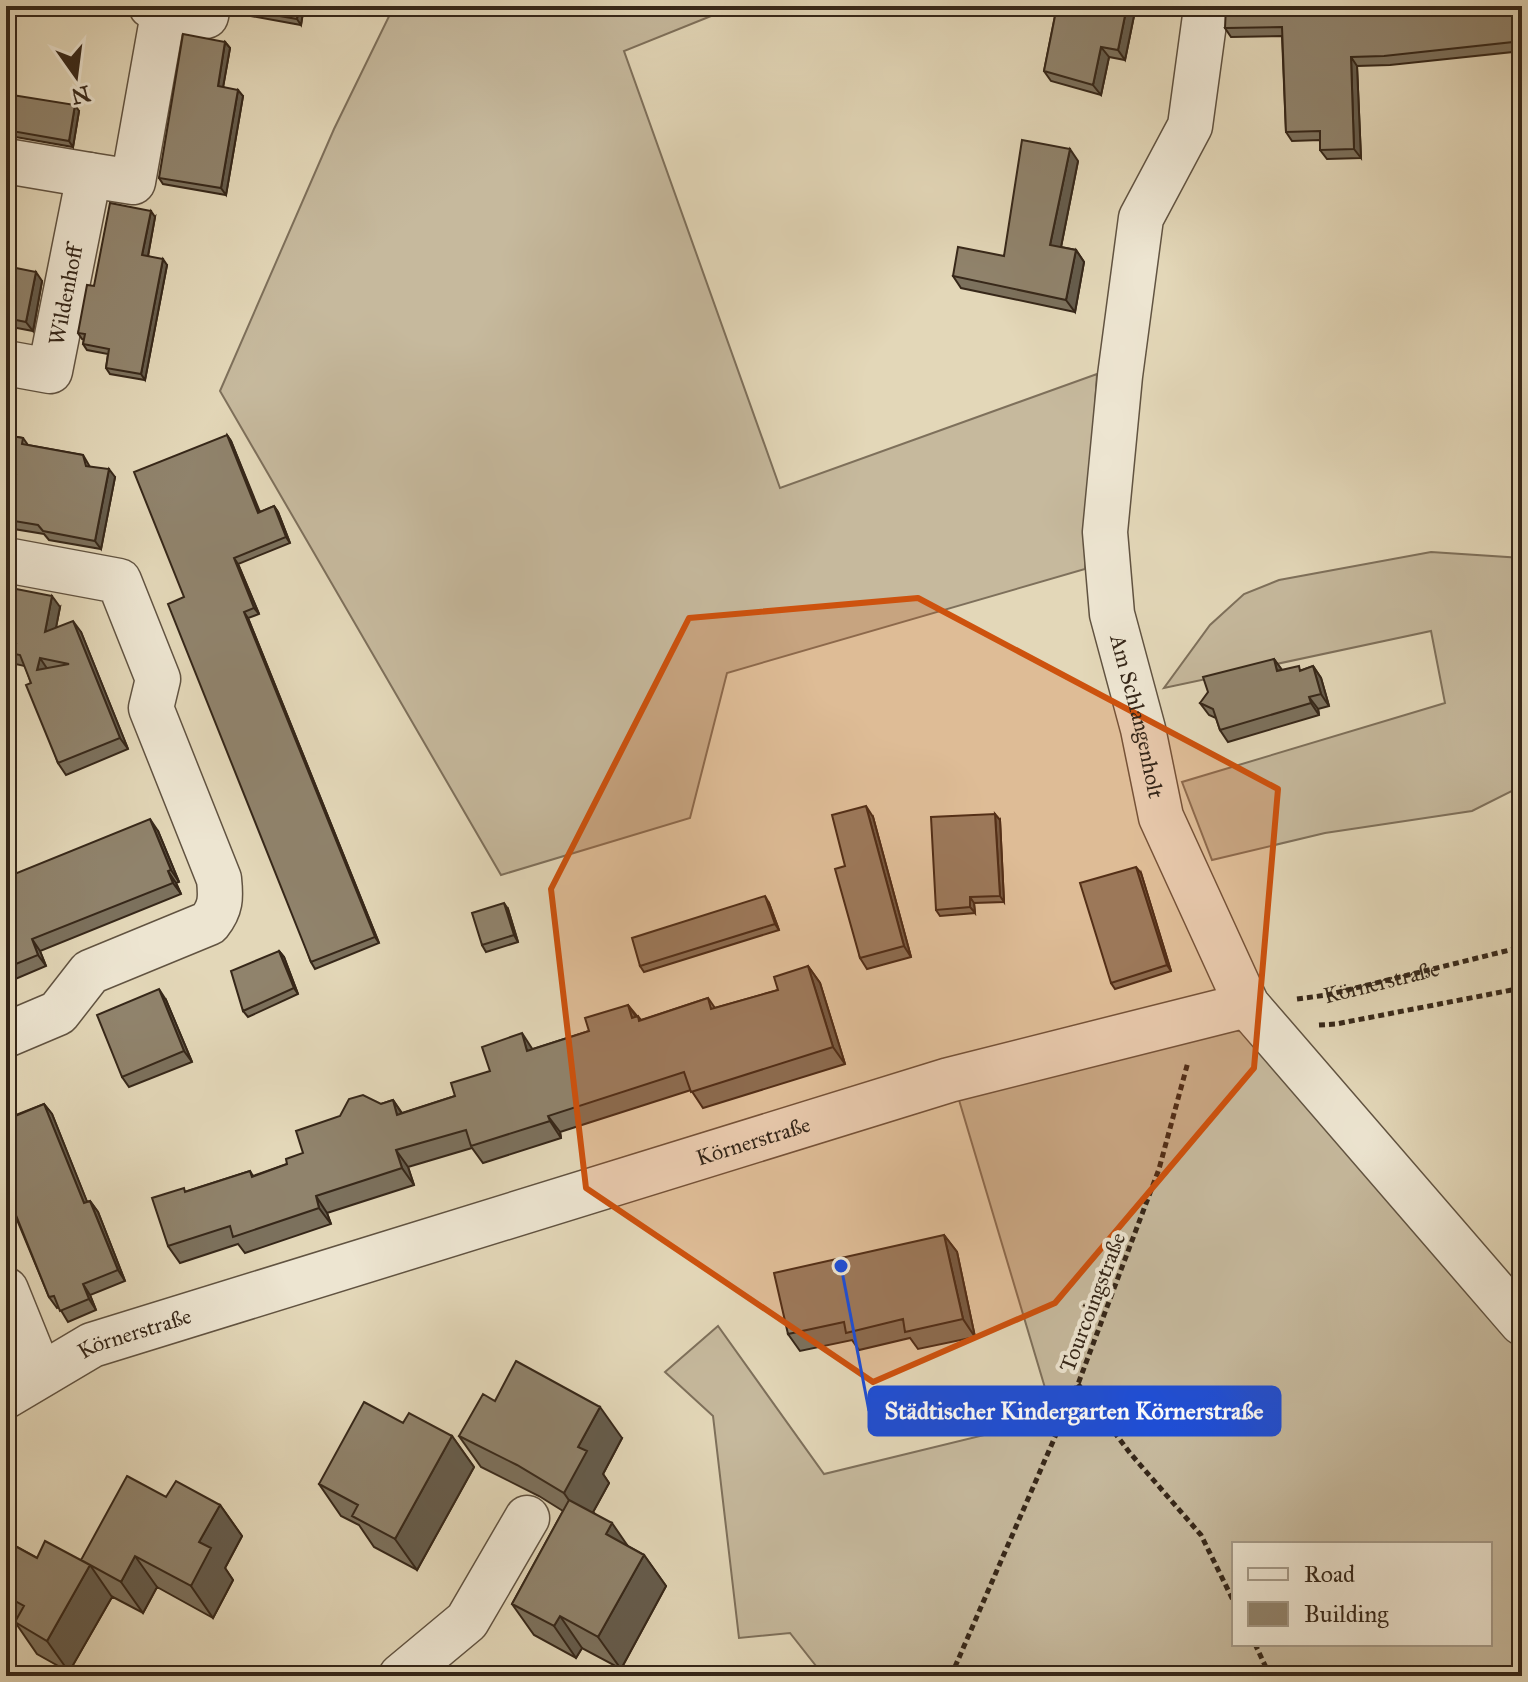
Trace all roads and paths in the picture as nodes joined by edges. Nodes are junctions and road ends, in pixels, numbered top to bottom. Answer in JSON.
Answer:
{"nodes":[{"id":1,"x":208,"y":6,"type":"edge"},
{"id":2,"x":1209,"y":6,"type":"edge"},
{"id":3,"x":158,"y":7,"type":"edge"},
{"id":4,"x":6,"y":161,"type":"edge"},
{"id":5,"x":89,"y":175,"type":"junction"},
{"id":6,"x":6,"y":363,"type":"edge"},
{"id":7,"x":6,"y":560,"type":"edge"},
{"id":8,"x":1522,"y":947,"type":"edge"},
{"id":9,"x":1522,"y":988,"type":"edge"},
{"id":10,"x":1247,"y":1005,"type":"junction"},
{"id":11,"x":1199,"y":1017,"type":"junction"},
{"id":12,"x":1310,"y":1025,"type":"dead end"},
{"id":13,"x":6,"y":1035,"type":"edge"},
{"id":14,"x":6,"y":1290,"type":"edge"},
{"id":15,"x":1522,"y":1323,"type":"edge"},
{"id":16,"x":1078,"y":1384,"type":"junction"},
{"id":17,"x":23,"y":1385,"type":"edge"},
{"id":18,"x":527,"y":1518,"type":"edge"},
{"id":19,"x":1232,"y":1598,"type":"edge"},
{"id":20,"x":1256,"y":1646,"type":"edge"},
{"id":21,"x":401,"y":1676,"type":"edge"},
{"id":22,"x":951,"y":1676,"type":"edge"},
{"id":23,"x":1270,"y":1676,"type":"edge"}],
"edges":[{"from":1,"to":3,"type":"street"},
{"from":2,"to":10,"type":"street","name":"Am Schlangenholt"},
{"from":3,"to":5,"type":"street"},
{"from":4,"to":5,"type":"street"},
{"from":5,"to":6,"type":"street","name":"Wildenhoff"},
{"from":7,"to":13,"type":"street"},
{"from":8,"to":10,"type":"path","name":"Körnerstraße"},
{"from":9,"to":12,"type":"path"},
{"from":10,"to":11,"type":"street","name":"Körnerstraße"},
{"from":10,"to":15,"type":"street","name":"Am Schlangenholt"},
{"from":11,"to":16,"type":"path","name":"Tourcoingstraße"},
{"from":11,"to":17,"type":"street","name":"Körnerstraße"},
{"from":14,"to":17,"type":"street"},
{"from":16,"to":19,"type":"path"},
{"from":16,"to":22,"type":"path","name":"Tourcoingstraße"},
{"from":18,"to":21,"type":"street"},
{"from":20,"to":23,"type":"path"}]}
